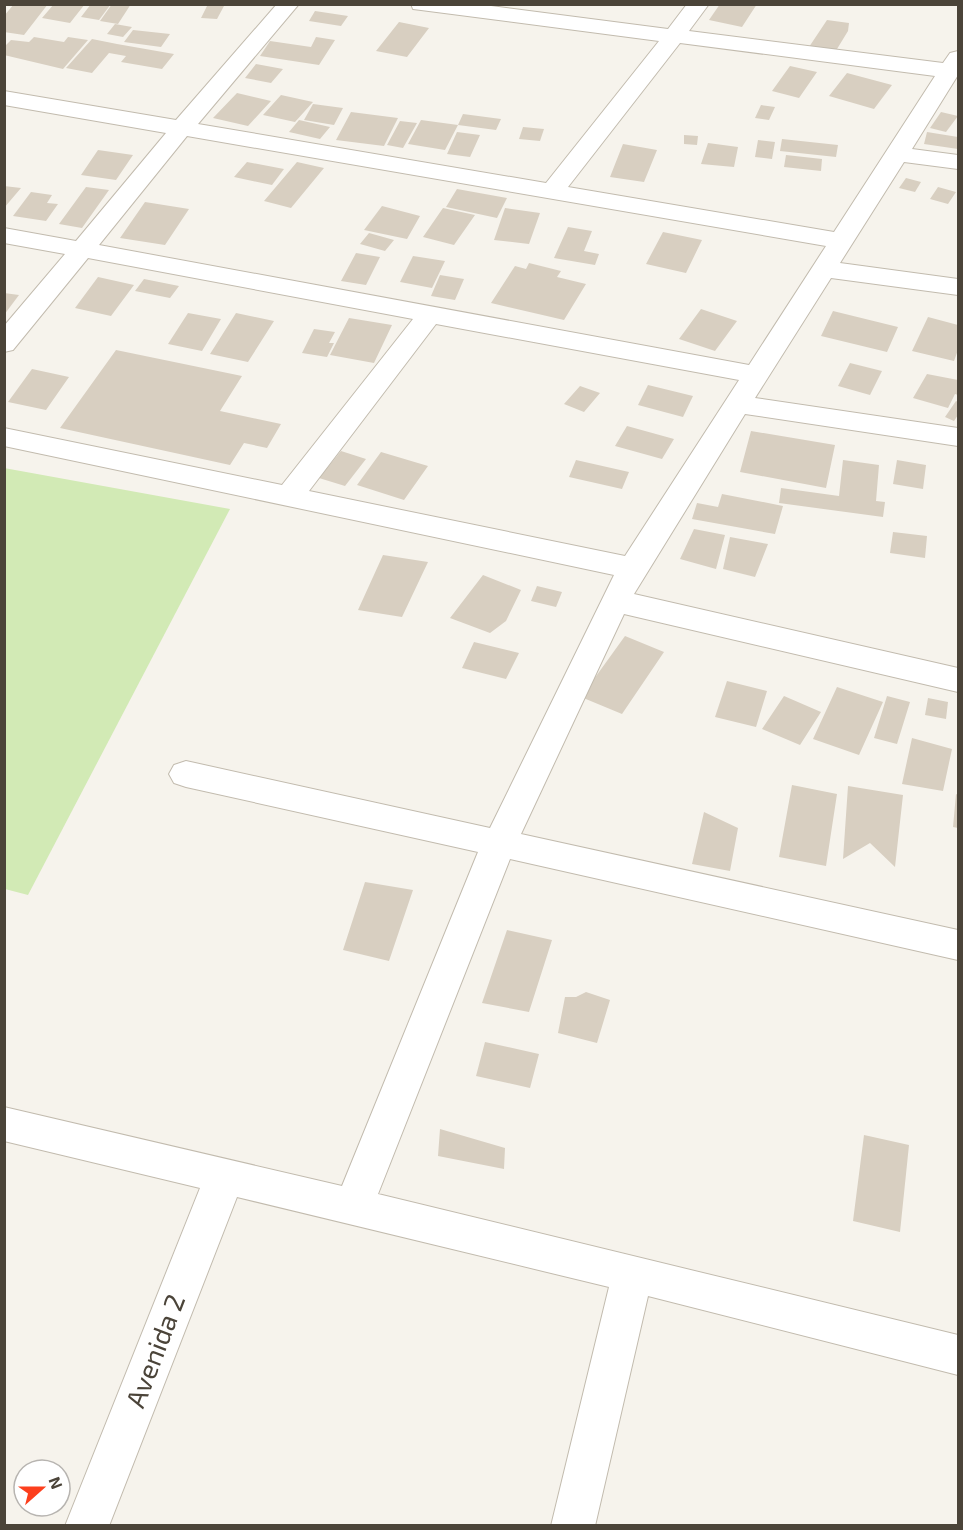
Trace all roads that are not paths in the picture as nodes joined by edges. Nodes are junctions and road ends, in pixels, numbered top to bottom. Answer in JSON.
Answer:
{"nodes":[{"id":1,"x":289,"y":4,"type":"edge"},
{"id":2,"x":421,"y":4,"type":"edge"},
{"id":3,"x":699,"y":4,"type":"edge"},
{"id":4,"x":674,"y":37,"type":"junction"},
{"id":5,"x":954,"y":65,"type":"edge"},
{"id":6,"x":4,"y":98,"type":"edge"},
{"id":7,"x":181,"y":129,"type":"junction"},
{"id":8,"x":898,"y":154,"type":"junction"},
{"id":9,"x":958,"y":162,"type":"edge"},
{"id":10,"x":552,"y":191,"type":"junction"},
{"id":11,"x":4,"y":235,"type":"edge"},
{"id":12,"x":842,"y":241,"type":"junction"},
{"id":13,"x":82,"y":249,"type":"junction"},
{"id":14,"x":824,"y":269,"type":"junction"},
{"id":15,"x":958,"y":287,"type":"edge"},
{"id":16,"x":430,"y":313,"type":"junction"},
{"id":17,"x":4,"y":344,"type":"edge"},
{"id":18,"x":756,"y":375,"type":"junction"},
{"id":19,"x":738,"y":404,"type":"junction"},
{"id":20,"x":4,"y":437,"type":"edge"},
{"id":21,"x":958,"y":437,"type":"edge"},
{"id":22,"x":290,"y":495,"type":"junction"},
{"id":23,"x":633,"y":568,"type":"junction"},
{"id":24,"x":615,"y":601,"type":"junction"},
{"id":25,"x":958,"y":680,"type":"edge"},
{"id":26,"x":186,"y":774,"type":"dead end"},
{"id":27,"x":499,"y":844,"type":"junction"},
{"id":28,"x":958,"y":945,"type":"edge"},
{"id":29,"x":4,"y":1124,"type":"edge"},
{"id":30,"x":225,"y":1176,"type":"junction"},
{"id":31,"x":354,"y":1206,"type":"junction"},
{"id":32,"x":633,"y":1273,"type":"junction"},
{"id":33,"x":958,"y":1355,"type":"edge"},
{"id":34,"x":87,"y":1526,"type":"edge"},
{"id":35,"x":573,"y":1526,"type":"edge"}],
"edges":[{"from":1,"to":7,"type":"street"},
{"from":2,"to":4,"type":"street"},
{"from":3,"to":4,"type":"street"},
{"from":4,"to":5,"type":"street"},
{"from":4,"to":10,"type":"street"},
{"from":5,"to":8,"type":"street"},
{"from":6,"to":7,"type":"street"},
{"from":7,"to":10,"type":"street"},
{"from":7,"to":13,"type":"street"},
{"from":8,"to":9,"type":"street"},
{"from":8,"to":12,"type":"street"},
{"from":10,"to":12,"type":"street"},
{"from":11,"to":13,"type":"street"},
{"from":12,"to":14,"type":"street"},
{"from":13,"to":16,"type":"street"},
{"from":13,"to":17,"type":"street"},
{"from":14,"to":15,"type":"street"},
{"from":14,"to":18,"type":"street"},
{"from":16,"to":18,"type":"street"},
{"from":16,"to":22,"type":"street"},
{"from":18,"to":19,"type":"street"},
{"from":19,"to":21,"type":"street"},
{"from":19,"to":23,"type":"street"},
{"from":20,"to":22,"type":"street"},
{"from":22,"to":23,"type":"street"},
{"from":23,"to":24,"type":"street"},
{"from":24,"to":25,"type":"street"},
{"from":24,"to":27,"type":"street"},
{"from":26,"to":27,"type":"street"},
{"from":27,"to":28,"type":"street"},
{"from":27,"to":31,"type":"street"},
{"from":29,"to":30,"type":"street"},
{"from":30,"to":31,"type":"street"},
{"from":30,"to":34,"type":"street","name":"Avenida 2"},
{"from":31,"to":32,"type":"street"},
{"from":32,"to":33,"type":"street"},
{"from":32,"to":35,"type":"street"}]}
